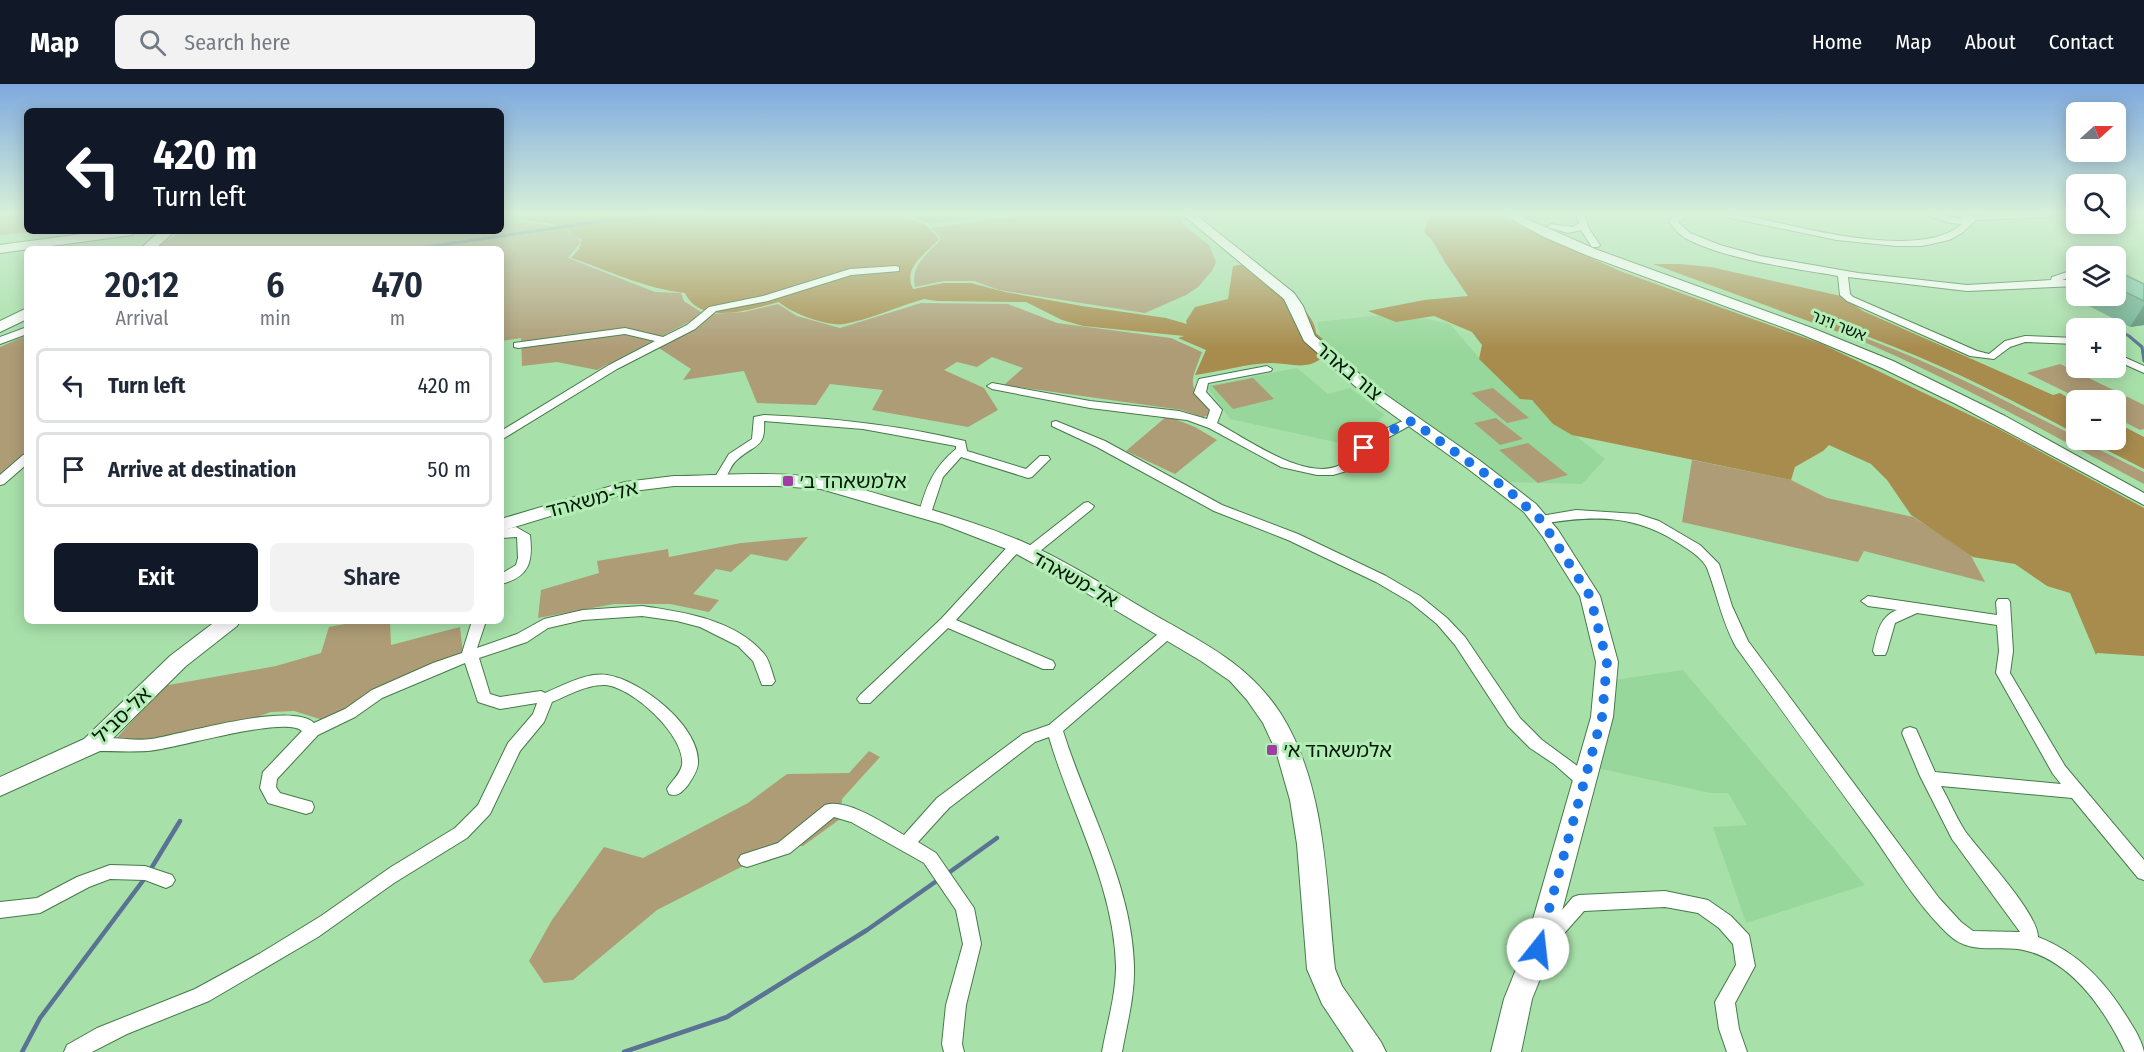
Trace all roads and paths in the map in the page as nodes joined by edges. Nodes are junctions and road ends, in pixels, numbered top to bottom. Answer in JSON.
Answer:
{"nodes":[{"id":1,"x":1244,"y":259,"type":"edge"},
{"id":2,"x":1609,"y":259,"type":"edge"},
{"id":3,"x":1633,"y":259,"type":"edge"},
{"id":4,"x":1770,"y":259,"type":"edge"},
{"id":5,"x":896,"y":269,"type":"dead end"},
{"id":6,"x":1843,"y":274,"type":"junction"},
{"id":7,"x":2066,"y":275,"type":"edge"},
{"id":8,"x":2044,"y":282,"type":"junction"},
{"id":9,"x":2066,"y":282,"type":"edge"},
{"id":10,"x":24,"y":308,"type":"edge"},
{"id":11,"x":24,"y":315,"type":"edge"},
{"id":12,"x":0,"y":320,"type":"edge"},
{"id":13,"x":0,"y":327,"type":"edge"},
{"id":14,"x":24,"y":331,"type":"edge"},
{"id":15,"x":666,"y":340,"type":"junction"},
{"id":16,"x":0,"y":341,"type":"edge"},
{"id":17,"x":2066,"y":341,"type":"edge"},
{"id":18,"x":518,"y":345,"type":"dead end"},
{"id":19,"x":2126,"y":361,"type":"edge"},
{"id":20,"x":1267,"y":369,"type":"dead end"},
{"id":21,"x":2144,"y":370,"type":"edge"},
{"id":22,"x":992,"y":386,"type":"dead end"},
{"id":23,"x":1412,"y":421,"type":"junction"},
{"id":24,"x":519,"y":424,"type":"junction"},
{"id":25,"x":1056,"y":424,"type":"dead end"},
{"id":26,"x":504,"y":425,"type":"edge"},
{"id":27,"x":1210,"y":425,"type":"junction"},
{"id":28,"x":504,"y":434,"type":"edge"},
{"id":29,"x":959,"y":444,"type":"junction"},
{"id":30,"x":1044,"y":459,"type":"dead end"},
{"id":31,"x":24,"y":461,"type":"edge"},
{"id":32,"x":0,"y":481,"type":"edge"},
{"id":33,"x":718,"y":482,"type":"junction"},
{"id":34,"x":2144,"y":488,"type":"edge"},
{"id":35,"x":2144,"y":500,"type":"edge"},
{"id":36,"x":1088,"y":506,"type":"dead end"},
{"id":37,"x":925,"y":513,"type":"junction"},
{"id":38,"x":1541,"y":520,"type":"junction"},
{"id":39,"x":504,"y":524,"type":"edge"},
{"id":40,"x":504,"y":534,"type":"edge"},
{"id":41,"x":1023,"y":549,"type":"junction"},
{"id":42,"x":504,"y":578,"type":"edge"},
{"id":43,"x":1868,"y":601,"type":"dead end"},
{"id":44,"x":2003,"y":602,"type":"dead end"},
{"id":45,"x":1920,"y":609,"type":"junction"},
{"id":46,"x":2004,"y":621,"type":"junction"},
{"id":47,"x":946,"y":622,"type":"junction"},
{"id":48,"x":226,"y":624,"type":"edge"},
{"id":49,"x":478,"y":624,"type":"edge"},
{"id":50,"x":1169,"y":632,"type":"junction"},
{"id":51,"x":1880,"y":651,"type":"dead end"},
{"id":52,"x":470,"y":656,"type":"junction"},
{"id":53,"x":1048,"y":665,"type":"dead end"},
{"id":54,"x":767,"y":681,"type":"dead end"},
{"id":55,"x":545,"y":699,"type":"junction"},
{"id":56,"x":865,"y":699,"type":"dead end"},
{"id":57,"x":1055,"y":729,"type":"junction"},
{"id":58,"x":312,"y":731,"type":"junction"},
{"id":59,"x":1910,"y":734,"type":"dead end"},
{"id":60,"x":92,"y":745,"type":"junction"},
{"id":61,"x":1929,"y":778,"type":"junction"},
{"id":62,"x":1585,"y":781,"type":"junction"},
{"id":63,"x":0,"y":787,"type":"edge"},
{"id":64,"x":675,"y":789,"type":"dead end"},
{"id":65,"x":2077,"y":792,"type":"junction"},
{"id":66,"x":306,"y":807,"type":"dead end"},
{"id":67,"x":906,"y":844,"type":"junction"},
{"id":68,"x":747,"y":860,"type":"dead end"},
{"id":69,"x":2144,"y":873,"type":"edge"},
{"id":70,"x":166,"y":879,"type":"dead end"},
{"id":71,"x":0,"y":910,"type":"edge"},
{"id":72,"x":2029,"y":943,"type":"junction"},
{"id":73,"x":1538,"y":949,"type":"junction"},
{"id":74,"x":74,"y":1052,"type":"edge"},
{"id":75,"x":954,"y":1052,"type":"edge"},
{"id":76,"x":1112,"y":1052,"type":"edge"},
{"id":77,"x":1371,"y":1052,"type":"edge"},
{"id":78,"x":1506,"y":1052,"type":"edge"},
{"id":79,"x":1737,"y":1052,"type":"edge"},
{"id":80,"x":2135,"y":1052,"type":"edge"}],
"edges":[{"from":1,"to":23,"type":"street","name":"צור באהר"},
{"from":2,"to":35,"type":"street","name":"אשר וינר"},
{"from":3,"to":34,"type":"street","name":"אשר וינר"},
{"from":4,"to":6,"type":"street"},
{"from":5,"to":15,"type":"street"},
{"from":6,"to":8,"type":"street"},
{"from":6,"to":17,"type":"street"},
{"from":7,"to":8,"type":"street"},
{"from":8,"to":9,"type":"street"},
{"from":10,"to":12,"type":"main road"},
{"from":11,"to":13,"type":"main road"},
{"from":14,"to":16,"type":"street"},
{"from":15,"to":18,"type":"street"},
{"from":15,"to":24,"type":"street"},
{"from":19,"to":21,"type":"street"},
{"from":20,"to":27,"type":"street"},
{"from":22,"to":27,"type":"street"},
{"from":23,"to":27,"type":"street"},
{"from":23,"to":38,"type":"street","name":"צור באהר"},
{"from":24,"to":26,"type":"street"},
{"from":24,"to":28,"type":"street"},
{"from":25,"to":62,"type":"street"},
{"from":29,"to":30,"type":"street"},
{"from":29,"to":33,"type":"street"},
{"from":29,"to":37,"type":"street"},
{"from":31,"to":32,"type":"street"},
{"from":33,"to":37,"type":"street","name":"אל-משאהד"},
{"from":33,"to":39,"type":"street","name":"אל-משאהד"},
{"from":36,"to":41,"type":"street"},
{"from":37,"to":41,"type":"street","name":"אל-משאהד"},
{"from":38,"to":62,"type":"street","name":"צור באהר"},
{"from":38,"to":72,"type":"street"},
{"from":40,"to":42,"type":"street"},
{"from":41,"to":47,"type":"street"},
{"from":41,"to":50,"type":"street","name":"אל-משאהד"},
{"from":43,"to":45,"type":"street"},
{"from":44,"to":46,"type":"street"},
{"from":45,"to":46,"type":"street"},
{"from":45,"to":51,"type":"street"},
{"from":46,"to":65,"type":"street"},
{"from":47,"to":53,"type":"street"},
{"from":47,"to":56,"type":"street"},
{"from":48,"to":60,"type":"street","name":"אל-סביל"},
{"from":49,"to":52,"type":"street"},
{"from":50,"to":57,"type":"street"},
{"from":50,"to":77,"type":"street","name":"אל-משאהד"},
{"from":52,"to":54,"type":"street"},
{"from":52,"to":55,"type":"street"},
{"from":52,"to":58,"type":"street"},
{"from":55,"to":64,"type":"street"},
{"from":55,"to":74,"type":"street"},
{"from":57,"to":67,"type":"street"},
{"from":57,"to":76,"type":"street"},
{"from":58,"to":60,"type":"street"},
{"from":58,"to":66,"type":"street"},
{"from":59,"to":61,"type":"street"},
{"from":60,"to":63,"type":"street","name":"אל-סביל"},
{"from":61,"to":65,"type":"street"},
{"from":61,"to":72,"type":"street"},
{"from":62,"to":73,"type":"street","name":"צור באהר"},
{"from":65,"to":69,"type":"street"},
{"from":67,"to":68,"type":"street"},
{"from":67,"to":75,"type":"street"},
{"from":70,"to":71,"type":"street"},
{"from":72,"to":80,"type":"street"},
{"from":73,"to":78,"type":"street","name":"צור באהר"},
{"from":73,"to":79,"type":"street"}]}
